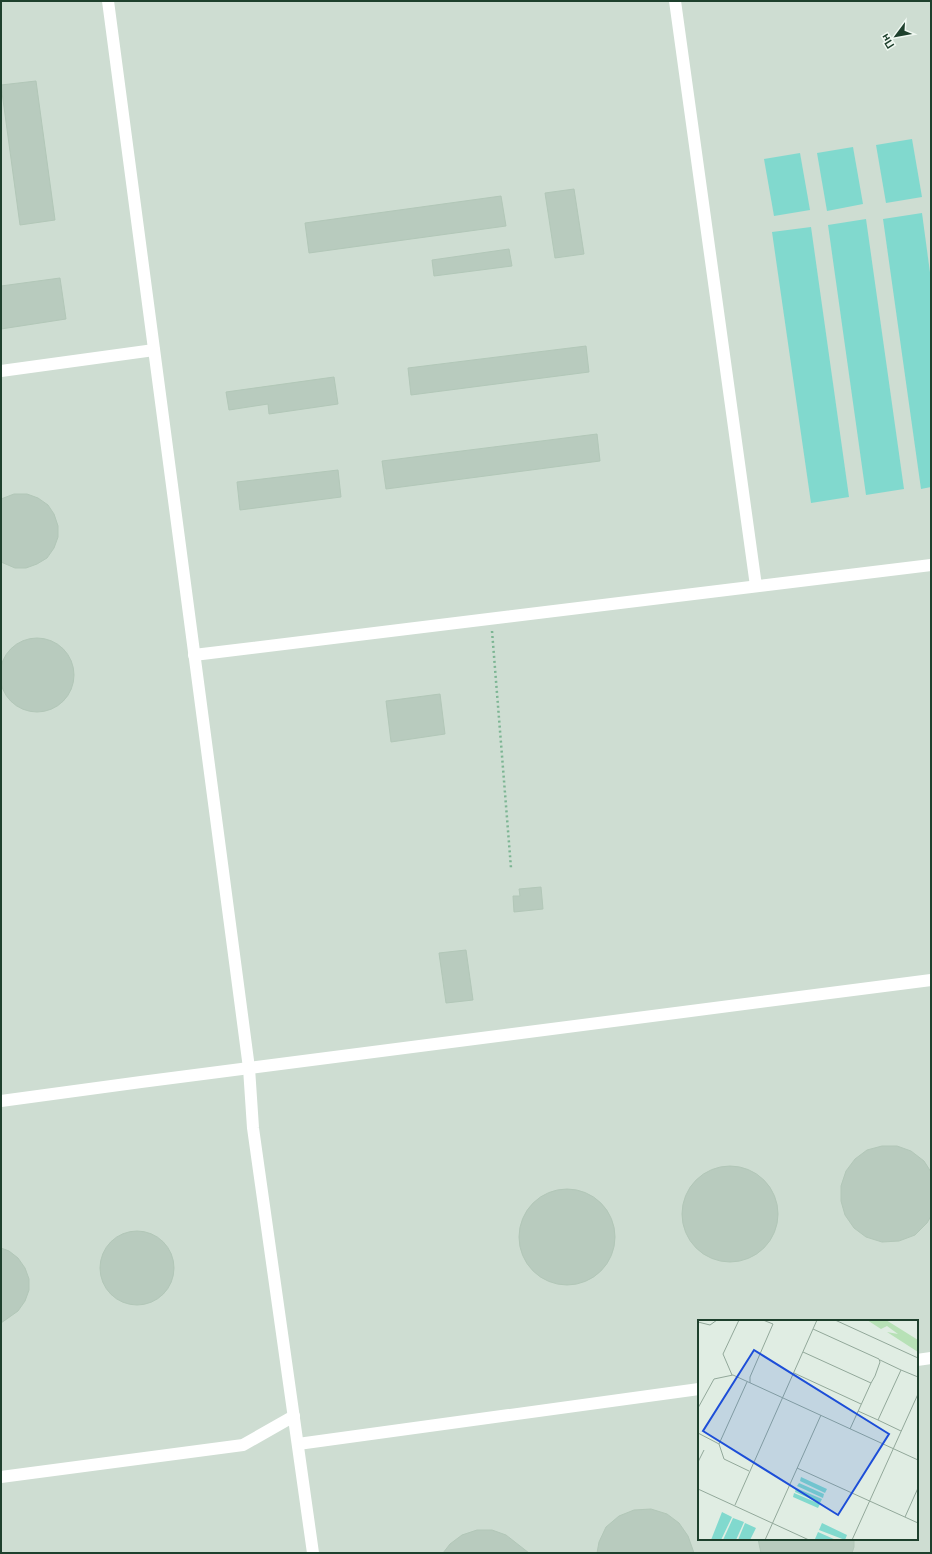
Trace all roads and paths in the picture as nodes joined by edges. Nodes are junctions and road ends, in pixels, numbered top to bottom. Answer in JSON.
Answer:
{"nodes":[{"id":1,"x":108,"y":1,"type":"edge"},
{"id":2,"x":675,"y":1,"type":"edge"},
{"id":3,"x":154,"y":350,"type":"junction"},
{"id":4,"x":1,"y":371,"type":"edge"},
{"id":5,"x":931,"y":565,"type":"edge"},
{"id":6,"x":756,"y":586,"type":"junction"},
{"id":7,"x":491,"y":619,"type":"junction"},
{"id":8,"x":194,"y":655,"type":"junction"},
{"id":9,"x":511,"y":868,"type":"dead end"},
{"id":10,"x":931,"y":980,"type":"edge"},
{"id":11,"x":249,"y":1068,"type":"junction"},
{"id":12,"x":1,"y":1101,"type":"edge"},
{"id":13,"x":931,"y":1358,"type":"edge"},
{"id":14,"x":918,"y":1360,"type":"edge"},
{"id":15,"x":698,"y":1390,"type":"edge"},
{"id":16,"x":294,"y":1416,"type":"junction"},
{"id":17,"x":298,"y":1444,"type":"junction"},
{"id":18,"x":1,"y":1477,"type":"edge"},
{"id":19,"x":313,"y":1553,"type":"edge"}],
"edges":[{"from":1,"to":3,"type":"lane"},
{"from":2,"to":6,"type":"lane"},
{"from":3,"to":4,"type":"lane"},
{"from":3,"to":8,"type":"lane"},
{"from":5,"to":6,"type":"lane"},
{"from":6,"to":7,"type":"lane"},
{"from":7,"to":8,"type":"lane"},
{"from":7,"to":9,"type":"path"},
{"from":8,"to":11,"type":"lane"},
{"from":10,"to":11,"type":"lane"},
{"from":11,"to":12,"type":"lane"},
{"from":11,"to":16,"type":"lane"},
{"from":13,"to":14,"type":"lane"},
{"from":15,"to":17,"type":"lane"},
{"from":16,"to":17,"type":"lane"},
{"from":16,"to":18,"type":"lane"},
{"from":17,"to":19,"type":"lane"}]}
